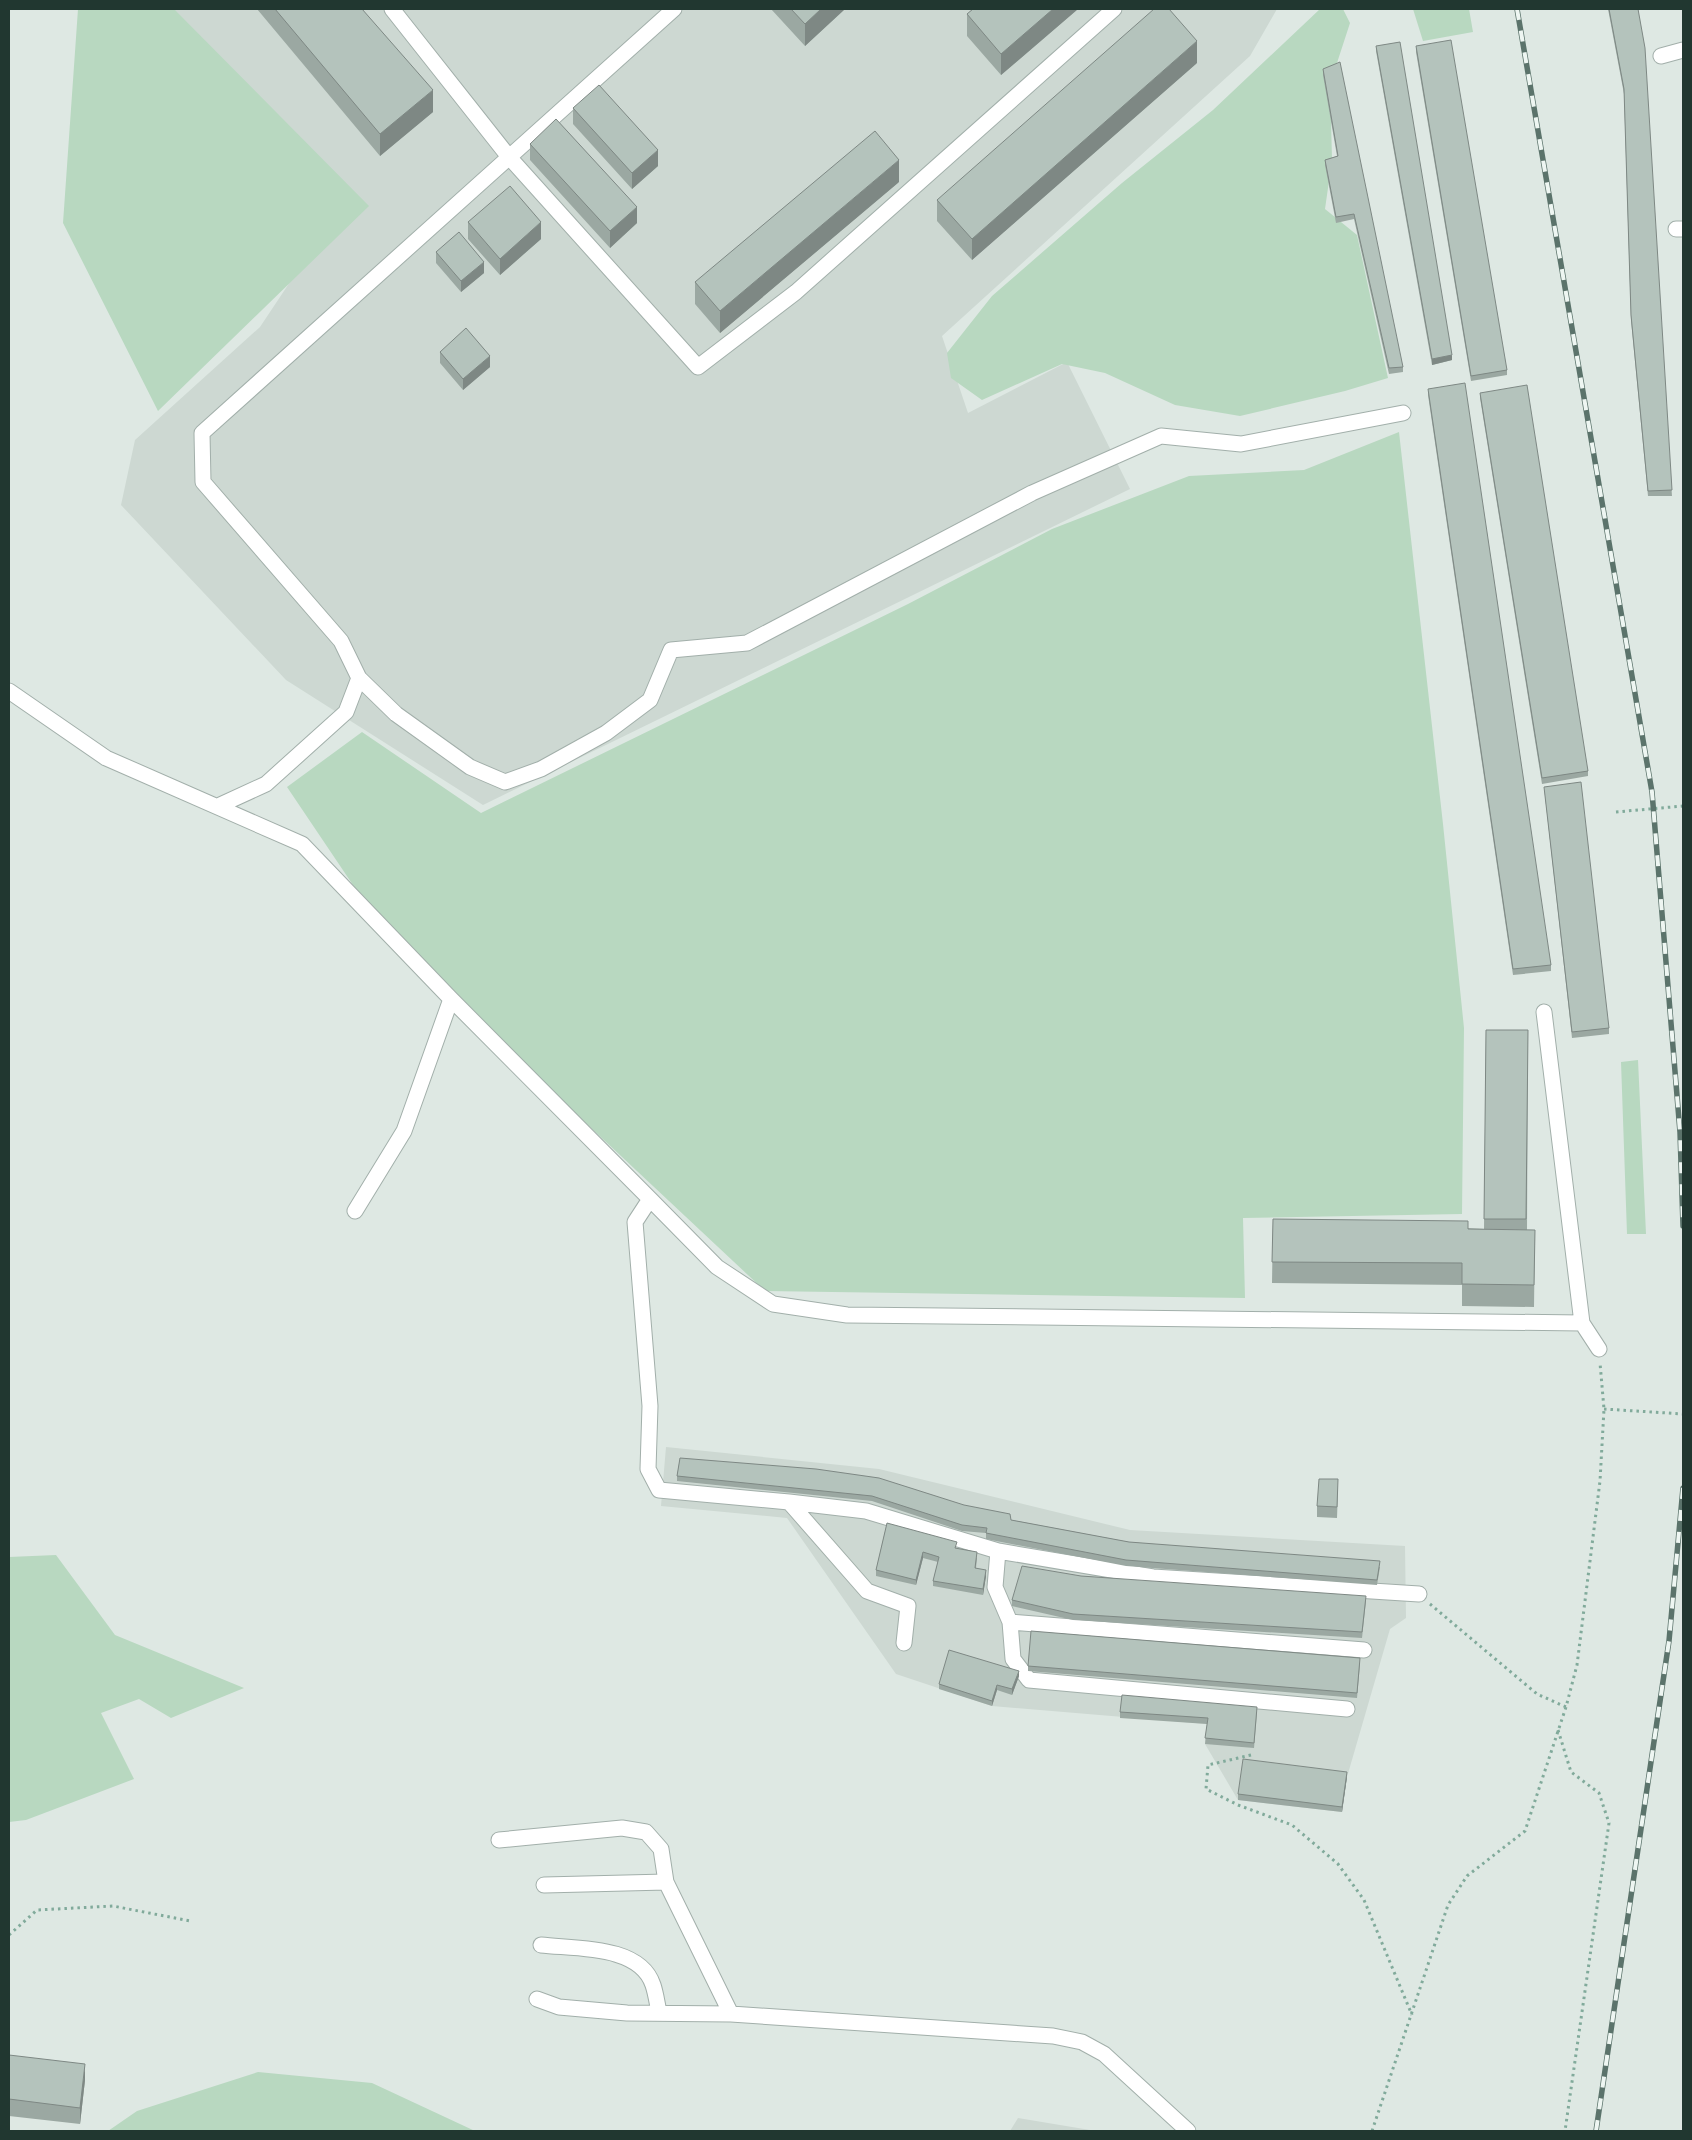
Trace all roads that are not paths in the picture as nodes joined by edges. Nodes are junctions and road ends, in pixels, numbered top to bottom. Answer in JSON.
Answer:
{"nodes":[{"id":1,"x":392,"y":9,"type":"edge"},
{"id":2,"x":674,"y":9,"type":"edge"},
{"id":3,"x":1114,"y":9,"type":"edge"},
{"id":4,"x":1683,"y":50,"type":"edge"},
{"id":5,"x":1661,"y":56,"type":"dead end"},
{"id":6,"x":509,"y":157,"type":"junction"},
{"id":7,"x":1403,"y":413,"type":"dead end"},
{"id":8,"x":359,"y":678,"type":"junction"},
{"id":9,"x":9,"y":692,"type":"edge"},
{"id":10,"x":218,"y":806,"type":"junction"},
{"id":11,"x":451,"y":999,"type":"junction"},
{"id":12,"x":1544,"y":1012,"type":"dead end"},
{"id":13,"x":650,"y":1199,"type":"junction"},
{"id":14,"x":355,"y":1211,"type":"dead end"},
{"id":15,"x":1582,"y":1324,"type":"junction"},
{"id":16,"x":1599,"y":1349,"type":"road end"},
{"id":17,"x":789,"y":1502,"type":"junction"},
{"id":18,"x":998,"y":1551,"type":"junction"},
{"id":19,"x":1419,"y":1594,"type":"road end"},
{"id":20,"x":1010,"y":1622,"type":"junction"},
{"id":21,"x":904,"y":1643,"type":"dead end"},
{"id":22,"x":1364,"y":1650,"type":"dead end"},
{"id":23,"x":1347,"y":1709,"type":"dead end"},
{"id":24,"x":498,"y":1840,"type":"dead end"},
{"id":25,"x":666,"y":1882,"type":"junction"},
{"id":26,"x":544,"y":1885,"type":"dead end"},
{"id":27,"x":541,"y":1945,"type":"dead end"},
{"id":28,"x":537,"y":1999,"type":"dead end"},
{"id":29,"x":659,"y":2012,"type":"junction"},
{"id":30,"x":731,"y":2014,"type":"junction"},
{"id":31,"x":1188,"y":2131,"type":"edge"}],
"edges":[{"from":1,"to":6,"type":"street"},
{"from":2,"to":6,"type":"street"},
{"from":3,"to":6,"type":"street"},
{"from":4,"to":5,"type":"street"},
{"from":6,"to":8,"type":"street"},
{"from":7,"to":8,"type":"street"},
{"from":8,"to":10,"type":"street"},
{"from":9,"to":10,"type":"street"},
{"from":10,"to":11,"type":"street"},
{"from":11,"to":13,"type":"street"},
{"from":11,"to":14,"type":"street"},
{"from":12,"to":15,"type":"street"},
{"from":13,"to":15,"type":"street"},
{"from":13,"to":17,"type":"street"},
{"from":15,"to":16,"type":"street"},
{"from":17,"to":18,"type":"street"},
{"from":17,"to":21,"type":"street"},
{"from":18,"to":19,"type":"street"},
{"from":18,"to":20,"type":"street"},
{"from":20,"to":22,"type":"street"},
{"from":20,"to":23,"type":"street"},
{"from":24,"to":25,"type":"street"},
{"from":25,"to":26,"type":"street"},
{"from":25,"to":30,"type":"street"},
{"from":27,"to":29,"type":"street"},
{"from":28,"to":29,"type":"street"},
{"from":29,"to":30,"type":"street"},
{"from":30,"to":31,"type":"street"}]}
